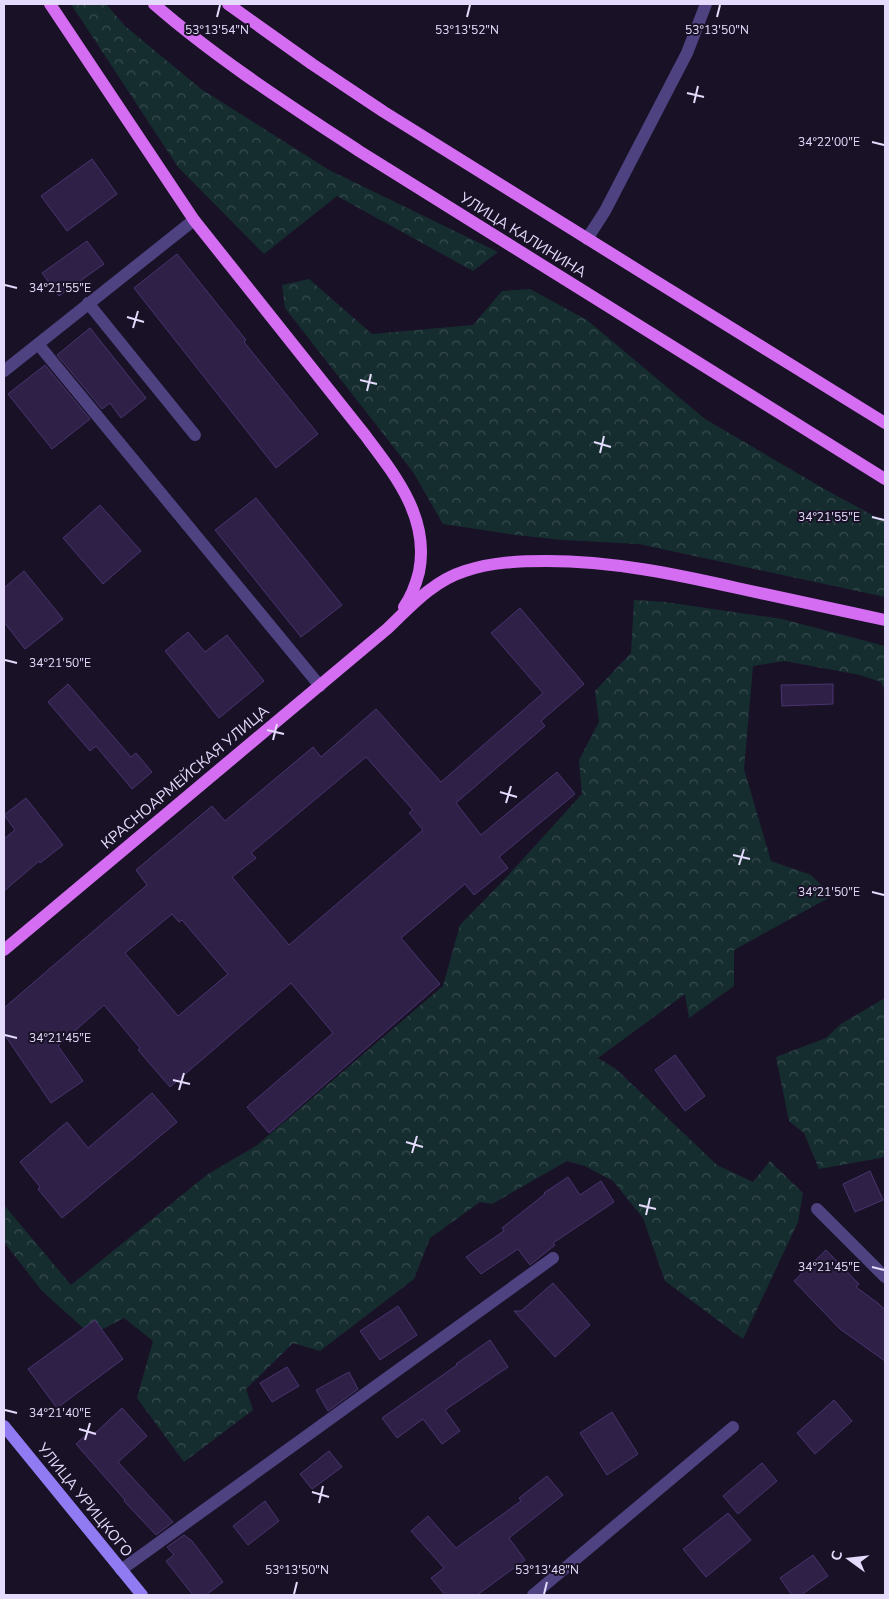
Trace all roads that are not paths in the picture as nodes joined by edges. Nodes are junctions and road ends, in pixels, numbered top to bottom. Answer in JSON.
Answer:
{"nodes":[{"id":1,"x":50,"y":4,"type":"edge"},
{"id":2,"x":154,"y":4,"type":"edge"},
{"id":3,"x":228,"y":4,"type":"edge"},
{"id":4,"x":706,"y":4,"type":"edge"},
{"id":5,"x":194,"y":220,"type":"junction"},
{"id":6,"x":587,"y":239,"type":"junction"},
{"id":7,"x":88,"y":303,"type":"junction"},
{"id":8,"x":38,"y":344,"type":"junction"},
{"id":9,"x":4,"y":371,"type":"edge"},
{"id":10,"x":885,"y":423,"type":"edge"},
{"id":11,"x":195,"y":435,"type":"dead end"},
{"id":12,"x":885,"y":479,"type":"edge"},
{"id":13,"x":885,"y":620,"type":"edge"},
{"id":14,"x":387,"y":629,"type":"junction"},
{"id":15,"x":320,"y":686,"type":"junction"},
{"id":16,"x":4,"y":950,"type":"edge"},
{"id":17,"x":817,"y":1209,"type":"dead end"},
{"id":18,"x":553,"y":1258,"type":"dead end"},
{"id":19,"x":885,"y":1277,"type":"edge"},
{"id":20,"x":4,"y":1426,"type":"edge"},
{"id":21,"x":733,"y":1427,"type":"dead end"},
{"id":22,"x":121,"y":1570,"type":"junction"},
{"id":23,"x":142,"y":1595,"type":"edge"},
{"id":24,"x":533,"y":1595,"type":"edge"}],
"edges":[{"from":1,"to":5,"type":"main road"},
{"from":2,"to":12,"type":"main road","name":"УЛИЦА КАЛИНИНА"},
{"from":3,"to":6,"type":"main road","name":"УЛИЦА КАЛИНИНА"},
{"from":4,"to":6,"type":"street"},
{"from":5,"to":7,"type":"street"},
{"from":5,"to":14,"type":"main road"},
{"from":6,"to":10,"type":"main road","name":"УЛИЦА КАЛИНИНА"},
{"from":7,"to":8,"type":"street"},
{"from":7,"to":11,"type":"street"},
{"from":8,"to":9,"type":"street"},
{"from":8,"to":15,"type":"street"},
{"from":13,"to":14,"type":"main road"},
{"from":14,"to":15,"type":"main road","name":"КРАСНОАРМЕЙСКАЯ УЛИЦА"},
{"from":15,"to":16,"type":"main road","name":"КРАСНОАРМЕЙСКАЯ УЛИЦА"},
{"from":17,"to":19,"type":"street"},
{"from":18,"to":22,"type":"street"},
{"from":20,"to":22,"type":"main road","name":"УЛИЦА УРИЦКОГО"},
{"from":21,"to":24,"type":"street"},
{"from":22,"to":23,"type":"main road","name":"УЛИЦА УРИЦКОГО"}]}
